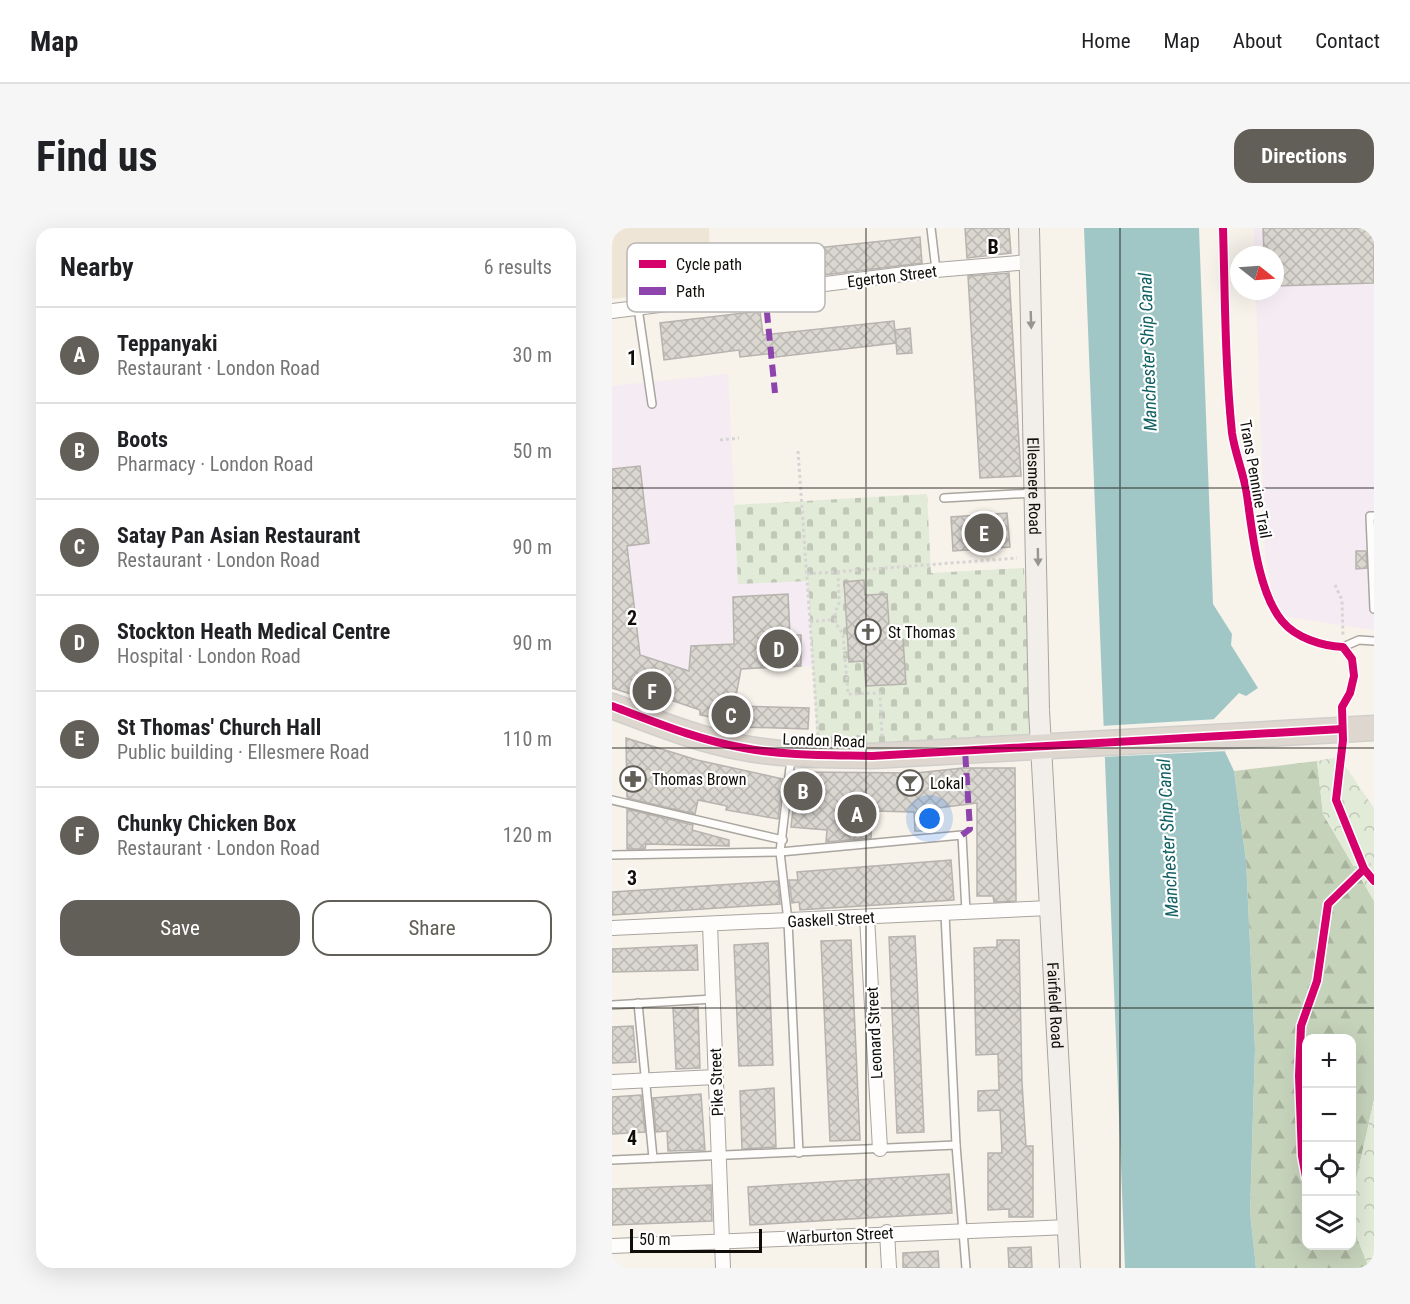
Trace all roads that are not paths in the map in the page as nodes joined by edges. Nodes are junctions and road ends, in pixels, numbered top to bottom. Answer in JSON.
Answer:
{"nodes":[{"id":1,"x":931,"y":228,"type":"edge"},
{"id":2,"x":1029,"y":228,"type":"edge"},
{"id":3,"x":1029,"y":262,"type":"junction"},
{"id":4,"x":936,"y":270,"type":"junction"},
{"id":5,"x":825,"y":284,"type":"edge"},
{"id":6,"x":627,"y":309,"type":"edge"},
{"id":7,"x":612,"y":311,"type":"edge"},
{"id":8,"x":639,"y":312,"type":"edge"},
{"id":9,"x":652,"y":404,"type":"dead end"},
{"id":10,"x":1036,"y":493,"type":"junction"},
{"id":11,"x":944,"y":498,"type":"dead end"},
{"id":12,"x":1372,"y":516,"type":"edge"},
{"id":13,"x":1374,"y":609,"type":"edge"},
{"id":14,"x":1374,"y":641,"type":"edge"},
{"id":15,"x":1343,"y":647,"type":"dead end"},
{"id":16,"x":612,"y":706,"type":"edge"},
{"id":17,"x":1374,"y":728,"type":"edge"},
{"id":18,"x":1041,"y":745,"type":"junction"},
{"id":19,"x":792,"y":753,"type":"junction"},
{"id":20,"x":612,"y":800,"type":"edge"},
{"id":21,"x":783,"y":840,"type":"junction"},
{"id":22,"x":780,"y":852,"type":"junction"},
{"id":23,"x":612,"y":855,"type":"edge"},
{"id":24,"x":1050,"y":908,"type":"junction"},
{"id":25,"x":966,"y":912,"type":"junction"},
{"id":26,"x":945,"y":914,"type":"junction"},
{"id":27,"x":867,"y":917,"type":"junction"},
{"id":28,"x":788,"y":921,"type":"junction"},
{"id":29,"x":711,"y":924,"type":"junction"},
{"id":30,"x":612,"y":928,"type":"edge"},
{"id":31,"x":714,"y":999,"type":"junction"},
{"id":32,"x":638,"y":1003,"type":"junction"},
{"id":33,"x":612,"y":1005,"type":"edge"},
{"id":34,"x":716,"y":1077,"type":"junction"},
{"id":35,"x":645,"y":1080,"type":"junction"},
{"id":36,"x":612,"y":1082,"type":"edge"},
{"id":37,"x":956,"y":1145,"type":"junction"},
{"id":38,"x":880,"y":1149,"type":"junction"},
{"id":39,"x":799,"y":1153,"type":"junction"},
{"id":40,"x":720,"y":1156,"type":"junction"},
{"id":41,"x":652,"y":1158,"type":"junction"},
{"id":42,"x":612,"y":1160,"type":"edge"},
{"id":43,"x":1068,"y":1227,"type":"junction"},
{"id":44,"x":964,"y":1230,"type":"junction"},
{"id":45,"x":887,"y":1232,"type":"junction"},
{"id":46,"x":724,"y":1241,"type":"junction"},
{"id":47,"x":612,"y":1246,"type":"edge"},
{"id":48,"x":723,"y":1268,"type":"edge"},
{"id":49,"x":889,"y":1268,"type":"edge"},
{"id":50,"x":966,"y":1268,"type":"edge"},
{"id":51,"x":1070,"y":1268,"type":"edge"}],
"edges":[{"from":1,"to":4,"type":"lane"},
{"from":2,"to":3,"type":"main road","name":"Ellesmere Road"},
{"from":3,"to":4,"type":"street","name":"Egerton Street"},
{"from":3,"to":10,"type":"main road","name":"Ellesmere Road","one_way":true},
{"from":4,"to":5,"type":"street","name":"Egerton Street"},
{"from":6,"to":7,"type":"street","name":"Egerton Street"},
{"from":8,"to":9,"type":"lane"},
{"from":10,"to":11,"type":"lane"},
{"from":10,"to":18,"type":"main road","name":"Ellesmere Road","one_way":true},
{"from":12,"to":13,"type":"lane"},
{"from":14,"to":15,"type":"lane"},
{"from":16,"to":19,"type":"highway","name":"London Road"},
{"from":17,"to":18,"type":"highway","name":"London Road"},
{"from":18,"to":19,"type":"highway","name":"London Road"},
{"from":18,"to":24,"type":"main road","name":"Fairfield Road"},
{"from":19,"to":21,"type":"lane"},
{"from":20,"to":21,"type":"lane"},
{"from":21,"to":22,"type":"lane"},
{"from":22,"to":23,"type":"lane"},
{"from":22,"to":25,"type":"lane"},
{"from":22,"to":28,"type":"lane"},
{"from":24,"to":25,"type":"street","name":"Gaskell Street"},
{"from":24,"to":43,"type":"main road","name":"Fairfield Road"},
{"from":25,"to":26,"type":"street","name":"Gaskell Street"},
{"from":26,"to":27,"type":"street","name":"Gaskell Street"},
{"from":26,"to":37,"type":"lane"},
{"from":27,"to":28,"type":"street","name":"Gaskell Street"},
{"from":27,"to":38,"type":"street","name":"Leonard Street"},
{"from":28,"to":29,"type":"street","name":"Gaskell Street"},
{"from":28,"to":39,"type":"lane"},
{"from":29,"to":30,"type":"street","name":"Gaskell Street"},
{"from":29,"to":31,"type":"street","name":"Pike Street"},
{"from":31,"to":32,"type":"lane"},
{"from":31,"to":34,"type":"street","name":"Pike Street"},
{"from":32,"to":33,"type":"lane"},
{"from":32,"to":35,"type":"lane"},
{"from":34,"to":35,"type":"street"},
{"from":34,"to":40,"type":"street","name":"Pike Street"},
{"from":35,"to":36,"type":"street"},
{"from":35,"to":41,"type":"lane"},
{"from":37,"to":38,"type":"lane"},
{"from":37,"to":44,"type":"lane"},
{"from":38,"to":39,"type":"lane"},
{"from":39,"to":40,"type":"lane"},
{"from":40,"to":41,"type":"lane"},
{"from":40,"to":46,"type":"street","name":"Pike Street"},
{"from":41,"to":42,"type":"lane"},
{"from":43,"to":44,"type":"street","name":"Warburton Street"},
{"from":43,"to":51,"type":"main road","name":"Fairfield Road"},
{"from":44,"to":45,"type":"street","name":"Warburton Street"},
{"from":44,"to":50,"type":"lane"},
{"from":45,"to":46,"type":"street","name":"Warburton Street"},
{"from":45,"to":49,"type":"street"},
{"from":46,"to":47,"type":"street","name":"Warburton Street"},
{"from":46,"to":48,"type":"street","name":"Pike Street"}]}
